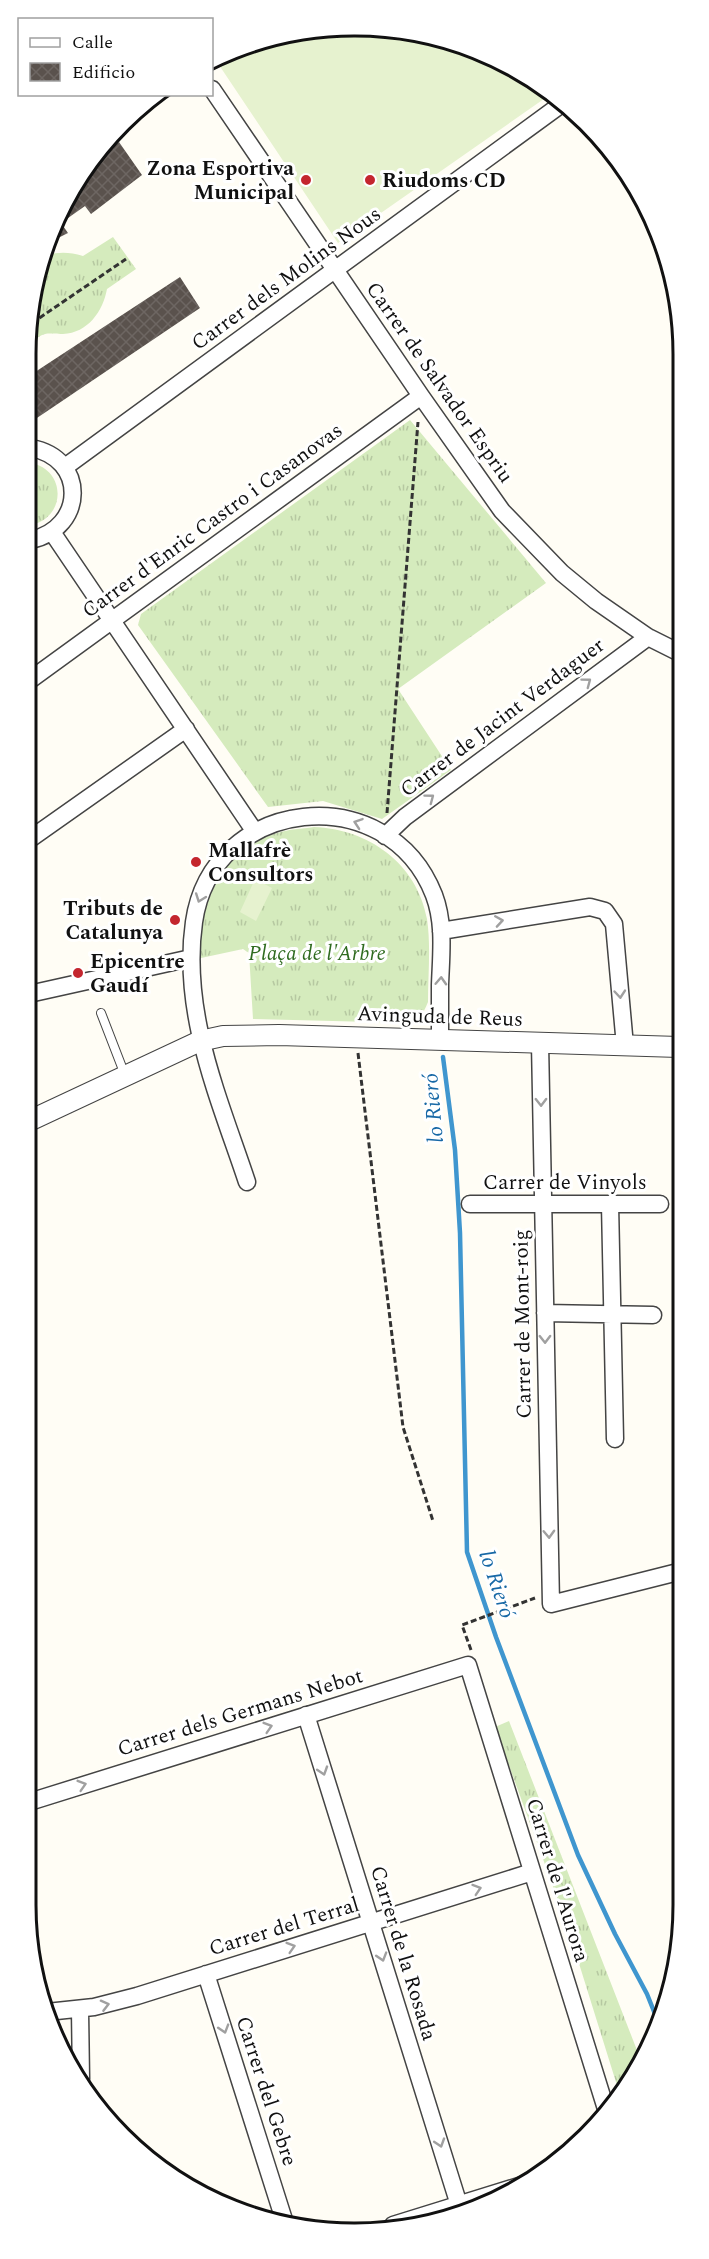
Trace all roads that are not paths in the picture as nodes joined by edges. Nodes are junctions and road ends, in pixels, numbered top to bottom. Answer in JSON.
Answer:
{"nodes":[{"id":1,"x":213,"y":90,"type":"edge"},
{"id":2,"x":557,"y":109,"type":"edge"},
{"id":3,"x":334,"y":271,"type":"junction"},
{"id":4,"x":420,"y":396,"type":"junction"},
{"id":5,"x":36,"y":449,"type":"edge"},
{"id":6,"x":65,"y":467,"type":"junction"},
{"id":7,"x":52,"y":532,"type":"junction"},
{"id":8,"x":36,"y":538,"type":"edge"},
{"id":9,"x":113,"y":620,"type":"junction"},
{"id":10,"x":648,"y":637,"type":"junction"},
{"id":11,"x":673,"y":650,"type":"edge"},
{"id":12,"x":36,"y":676,"type":"edge"},
{"id":13,"x":186,"y":729,"type":"junction"},
{"id":14,"x":255,"y":832,"type":"junction"},
{"id":15,"x":36,"y":835,"type":"edge"},
{"id":16,"x":385,"y":836,"type":"junction"},
{"id":17,"x":441,"y":931,"type":"junction"},
{"id":18,"x":191,"y":958,"type":"junction"},
{"id":19,"x":36,"y":992,"type":"edge"},
{"id":20,"x":101,"y":1013,"type":"dead end"},
{"id":21,"x":440,"y":1040,"type":"junction"},
{"id":22,"x":200,"y":1041,"type":"junction"},
{"id":23,"x":540,"y":1043,"type":"junction"},
{"id":24,"x":625,"y":1046,"type":"junction"},
{"id":25,"x":673,"y":1047,"type":"edge"},
{"id":26,"x":124,"y":1075,"type":"junction"},
{"id":27,"x":36,"y":1117,"type":"edge"},
{"id":28,"x":247,"y":1182,"type":"dead end"},
{"id":29,"x":470,"y":1204,"type":"dead end"},
{"id":30,"x":543,"y":1204,"type":"junction"},
{"id":31,"x":610,"y":1204,"type":"junction"},
{"id":32,"x":660,"y":1204,"type":"dead end"},
{"id":33,"x":545,"y":1313,"type":"junction"},
{"id":34,"x":612,"y":1314,"type":"junction"},
{"id":35,"x":653,"y":1315,"type":"dead end"},
{"id":36,"x":615,"y":1439,"type":"dead end"},
{"id":37,"x":673,"y":1573,"type":"edge"},
{"id":38,"x":468,"y":1665,"type":"joint"},
{"id":39,"x":306,"y":1715,"type":"junction"},
{"id":40,"x":36,"y":1800,"type":"edge"},
{"id":41,"x":532,"y":1872,"type":"junction"},
{"id":42,"x":371,"y":1922,"type":"junction"},
{"id":43,"x":206,"y":1974,"type":"junction"},
{"id":44,"x":80,"y":2010,"type":"junction"},
{"id":45,"x":55,"y":2012,"type":"edge"},
{"id":46,"x":81,"y":2067,"type":"edge"},
{"id":47,"x":604,"y":2102,"type":"edge"},
{"id":48,"x":464,"y":2203,"type":"edge"},
{"id":49,"x":459,"y":2205,"type":"junction"},
{"id":50,"x":431,"y":2214,"type":"edge"},
{"id":51,"x":282,"y":2215,"type":"edge"}],
"edges":[{"from":1,"to":3,"type":"street","name":"Carrer de Salvador Espriu"},
{"from":2,"to":3,"type":"street","name":"Carrer dels Molins Nous"},
{"from":3,"to":4,"type":"street","name":"Carrer de Salvador Espriu"},
{"from":3,"to":6,"type":"street","name":"Carrer dels Molins Nous"},
{"from":4,"to":9,"type":"street","name":"Carrer d'Enric Castro i Casanovas"},
{"from":4,"to":10,"type":"street","name":"Carrer de Salvador Espriu"},
{"from":5,"to":6,"type":"street"},
{"from":6,"to":7,"type":"street"},
{"from":7,"to":8,"type":"street"},
{"from":7,"to":9,"type":"street"},
{"from":9,"to":12,"type":"street","name":"Carrer d'Enric Castro i Casanovas"},
{"from":9,"to":13,"type":"street"},
{"from":10,"to":11,"type":"street","name":"Carrer de Salvador Espriu"},
{"from":16,"to":10,"type":"street","name":"Carrer de Jacint Verdaguer","one_way":true},
{"from":13,"to":14,"type":"street"},
{"from":13,"to":15,"type":"street"},
{"from":16,"to":14,"type":"street","one_way":true},
{"from":14,"to":18,"type":"street","one_way":true},
{"from":16,"to":17,"type":"street"},
{"from":21,"to":17,"type":"street","one_way":true},
{"from":17,"to":24,"type":"street","one_way":true},
{"from":18,"to":19,"type":"street"},
{"from":18,"to":22,"type":"street"},
{"from":20,"to":26,"type":"lane"},
{"from":21,"to":22,"type":"street","name":"Avinguda de Reus"},
{"from":21,"to":23,"type":"street","name":"Avinguda de Reus"},
{"from":22,"to":26,"type":"street","name":"Avinguda de Reus"},
{"from":22,"to":28,"type":"street"},
{"from":23,"to":24,"type":"street","name":"Avinguda de Reus"},
{"from":23,"to":30,"type":"street","name":"Carrer de Mont-roig","one_way":true},
{"from":24,"to":25,"type":"street","name":"Avinguda de Reus"},
{"from":26,"to":27,"type":"street","name":"Avinguda de Reus"},
{"from":29,"to":30,"type":"street","name":"Carrer de Vinyols"},
{"from":30,"to":31,"type":"street","name":"Carrer de Vinyols"},
{"from":30,"to":33,"type":"street","name":"Carrer de Mont-roig"},
{"from":31,"to":32,"type":"street","name":"Carrer de Vinyols"},
{"from":31,"to":34,"type":"street"},
{"from":33,"to":34,"type":"street"},
{"from":33,"to":37,"type":"street","name":"Carrer de Mont-roig","one_way":true},
{"from":34,"to":35,"type":"street"},
{"from":34,"to":36,"type":"street"},
{"from":38,"to":39,"type":"street","name":"Carrer dels Germans Nebot"},
{"from":38,"to":41,"type":"street","name":"Carrer de l'Aurora"},
{"from":40,"to":39,"type":"street","name":"Carrer dels Germans Nebot","one_way":true},
{"from":39,"to":42,"type":"street","name":"Carrer de la Rosada","one_way":true},
{"from":42,"to":41,"type":"street","name":"Carrer del Terral","one_way":true},
{"from":41,"to":47,"type":"street","name":"Carrer de l'Aurora"},
{"from":43,"to":42,"type":"street","name":"Carrer del Terral","one_way":true},
{"from":42,"to":49,"type":"street","name":"Carrer de la Rosada","one_way":true},
{"from":44,"to":43,"type":"street","name":"Carrer del Terral","one_way":true},
{"from":43,"to":51,"type":"street","name":"Carrer del Gebre","one_way":true},
{"from":44,"to":45,"type":"street","name":"Carrer del Terral"},
{"from":44,"to":46,"type":"street"},
{"from":48,"to":49,"type":"street"},
{"from":49,"to":50,"type":"street"}]}
